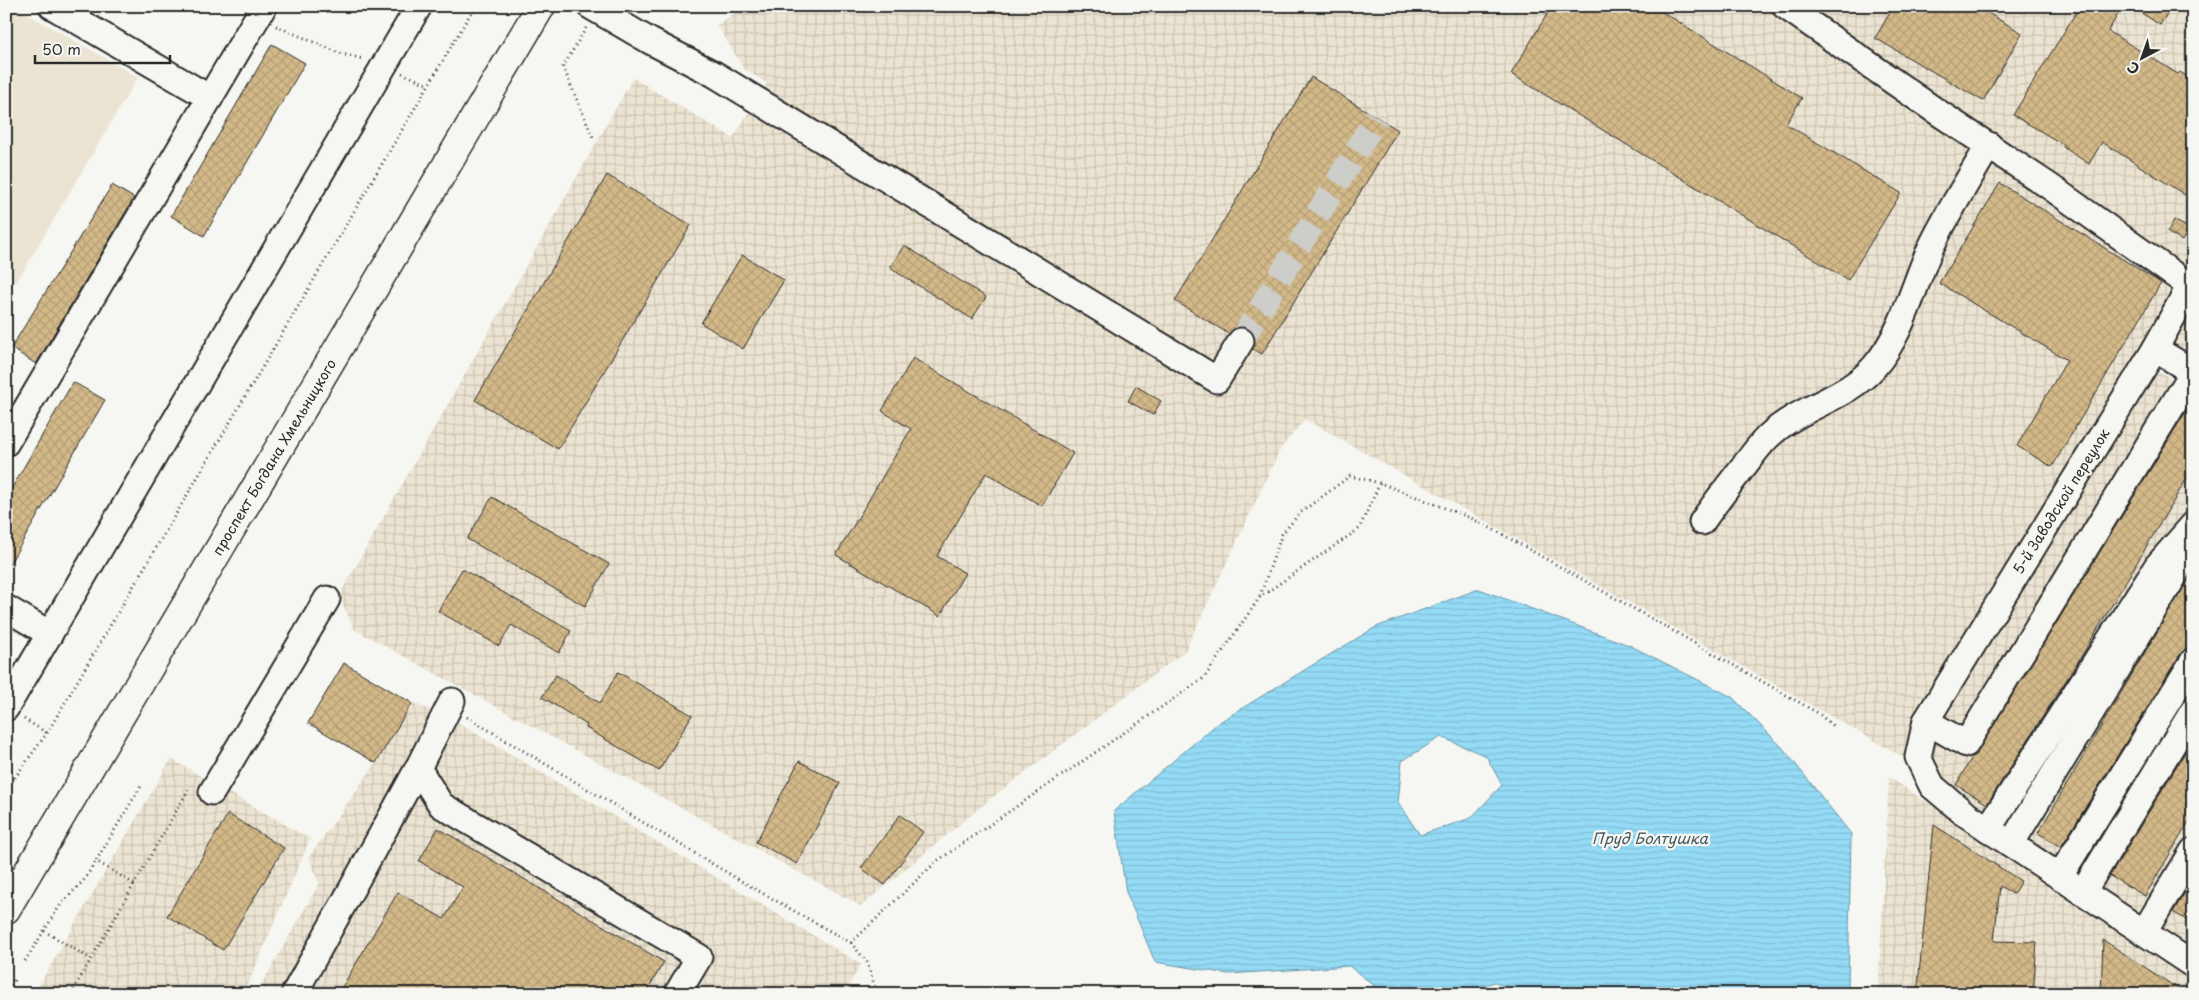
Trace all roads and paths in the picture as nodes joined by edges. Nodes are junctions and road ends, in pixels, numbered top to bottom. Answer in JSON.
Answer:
{"nodes":[{"id":1,"x":52,"y":6,"type":"edge"},
{"id":2,"x":419,"y":6,"type":"edge"},
{"id":3,"x":476,"y":6,"type":"edge"},
{"id":4,"x":541,"y":6,"type":"edge"},
{"id":5,"x":1784,"y":6,"type":"edge"},
{"id":6,"x":593,"y":8,"type":"edge"},
{"id":7,"x":260,"y":12,"type":"edge"},
{"id":8,"x":342,"y":54,"type":"dead end"},
{"id":9,"x":210,"y":98,"type":"junction"},
{"id":10,"x":593,"y":137,"type":"dead end"},
{"id":11,"x":1989,"y":145,"type":"junction"},
{"id":12,"x":2190,"y":289,"type":"edge"},
{"id":13,"x":1241,"y":341,"type":"tunnel mouth"},
{"id":14,"x":2155,"y":349,"type":"junction"},
{"id":15,"x":2193,"y":372,"type":"edge"},
{"id":16,"x":6,"y":443,"type":"edge"},
{"id":17,"x":1380,"y":483,"type":"junction"},
{"id":18,"x":1702,"y":522,"type":"dead end"},
{"id":19,"x":2193,"y":525,"type":"edge"},
{"id":20,"x":2193,"y":538,"type":"edge"},
{"id":21,"x":1260,"y":597,"type":"junction"},
{"id":22,"x":327,"y":599,"type":"dead end"},
{"id":23,"x":6,"y":608,"type":"edge"},
{"id":24,"x":50,"y":634,"type":"junction"},
{"id":25,"x":2193,"y":660,"type":"edge"},
{"id":26,"x":451,"y":704,"type":"joint"},
{"id":27,"x":2193,"y":711,"type":"edge"},
{"id":28,"x":14,"y":713,"type":"edge"},
{"id":29,"x":1926,"y":721,"type":"junction"},
{"id":30,"x":1834,"y":727,"type":"dead end"},
{"id":31,"x":47,"y":733,"type":"junction"},
{"id":32,"x":418,"y":768,"type":"junction"},
{"id":33,"x":141,"y":786,"type":"dead end"},
{"id":34,"x":6,"y":790,"type":"edge"},
{"id":35,"x":214,"y":790,"type":"joint"},
{"id":36,"x":1988,"y":829,"type":"junction"},
{"id":37,"x":2011,"y":844,"type":"junction"},
{"id":38,"x":2193,"y":852,"type":"edge"},
{"id":39,"x":96,"y":861,"type":"junction"},
{"id":40,"x":2060,"y":876,"type":"junction"},
{"id":41,"x":134,"y":884,"type":"junction"},
{"id":42,"x":2083,"y":892,"type":"junction"},
{"id":43,"x":6,"y":909,"type":"edge"},
{"id":44,"x":44,"y":931,"type":"junction"},
{"id":45,"x":2144,"y":932,"type":"junction"},
{"id":46,"x":851,"y":944,"type":"junction"},
{"id":47,"x":91,"y":959,"type":"junction"},
{"id":48,"x":26,"y":961,"type":"dead end"},
{"id":49,"x":2193,"y":964,"type":"edge"},
{"id":50,"x":14,"y":980,"type":"dead end"},
{"id":51,"x":6,"y":994,"type":"edge"},
{"id":52,"x":71,"y":994,"type":"edge"},
{"id":53,"x":294,"y":994,"type":"edge"},
{"id":54,"x":677,"y":994,"type":"edge"},
{"id":55,"x":879,"y":994,"type":"edge"}],
"edges":[{"from":1,"to":9,"type":"street"},
{"from":2,"to":24,"type":"street"},
{"from":3,"to":31,"type":"path"},
{"from":4,"to":43,"type":"main road","name":"проспект Богдана Хмельницкого"},
{"from":5,"to":11,"type":"street"},
{"from":6,"to":10,"type":"path"},
{"from":6,"to":13,"type":"street"},
{"from":7,"to":8,"type":"path"},
{"from":7,"to":9,"type":"street"},
{"from":9,"to":16,"type":"street"},
{"from":11,"to":12,"type":"street"},
{"from":11,"to":18,"type":"street"},
{"from":12,"to":14,"type":"street","name":"5-й Заводской переулок"},
{"from":14,"to":15,"type":"street"},
{"from":14,"to":29,"type":"street","name":"5-й Заводской переулок"},
{"from":15,"to":29,"type":"street"},
{"from":17,"to":21,"type":"path"},
{"from":17,"to":21,"type":"path"},
{"from":17,"to":30,"type":"path"},
{"from":19,"to":36,"type":"street"},
{"from":20,"to":37,"type":"street"},
{"from":21,"to":46,"type":"path"},
{"from":22,"to":35,"type":"street"},
{"from":23,"to":24,"type":"street"},
{"from":24,"to":28,"type":"street"},
{"from":25,"to":40,"type":"street"},
{"from":26,"to":32,"type":"street"},
{"from":26,"to":46,"type":"path"},
{"from":27,"to":42,"type":"street"},
{"from":28,"to":31,"type":"path"},
{"from":29,"to":36,"type":"street","name":"5-й Заводской переулок"},
{"from":31,"to":34,"type":"path"},
{"from":32,"to":53,"type":"street"},
{"from":32,"to":54,"type":"street"},
{"from":33,"to":39,"type":"path"},
{"from":35,"to":41,"type":"path"},
{"from":36,"to":37,"type":"street","name":"5-й Заводской переулок"},
{"from":37,"to":40,"type":"street","name":"5-й Заводской переулок"},
{"from":38,"to":45,"type":"street"},
{"from":39,"to":41,"type":"path"},
{"from":39,"to":44,"type":"path"},
{"from":40,"to":42,"type":"street","name":"5-й Заводской переулок"},
{"from":41,"to":47,"type":"path"},
{"from":42,"to":45,"type":"street","name":"5-й Заводской переулок"},
{"from":44,"to":47,"type":"path"},
{"from":44,"to":48,"type":"path"},
{"from":45,"to":49,"type":"street","name":"5-й Заводской переулок"},
{"from":46,"to":55,"type":"path"},
{"from":47,"to":52,"type":"path"},
{"from":50,"to":51,"type":"path"}]}
